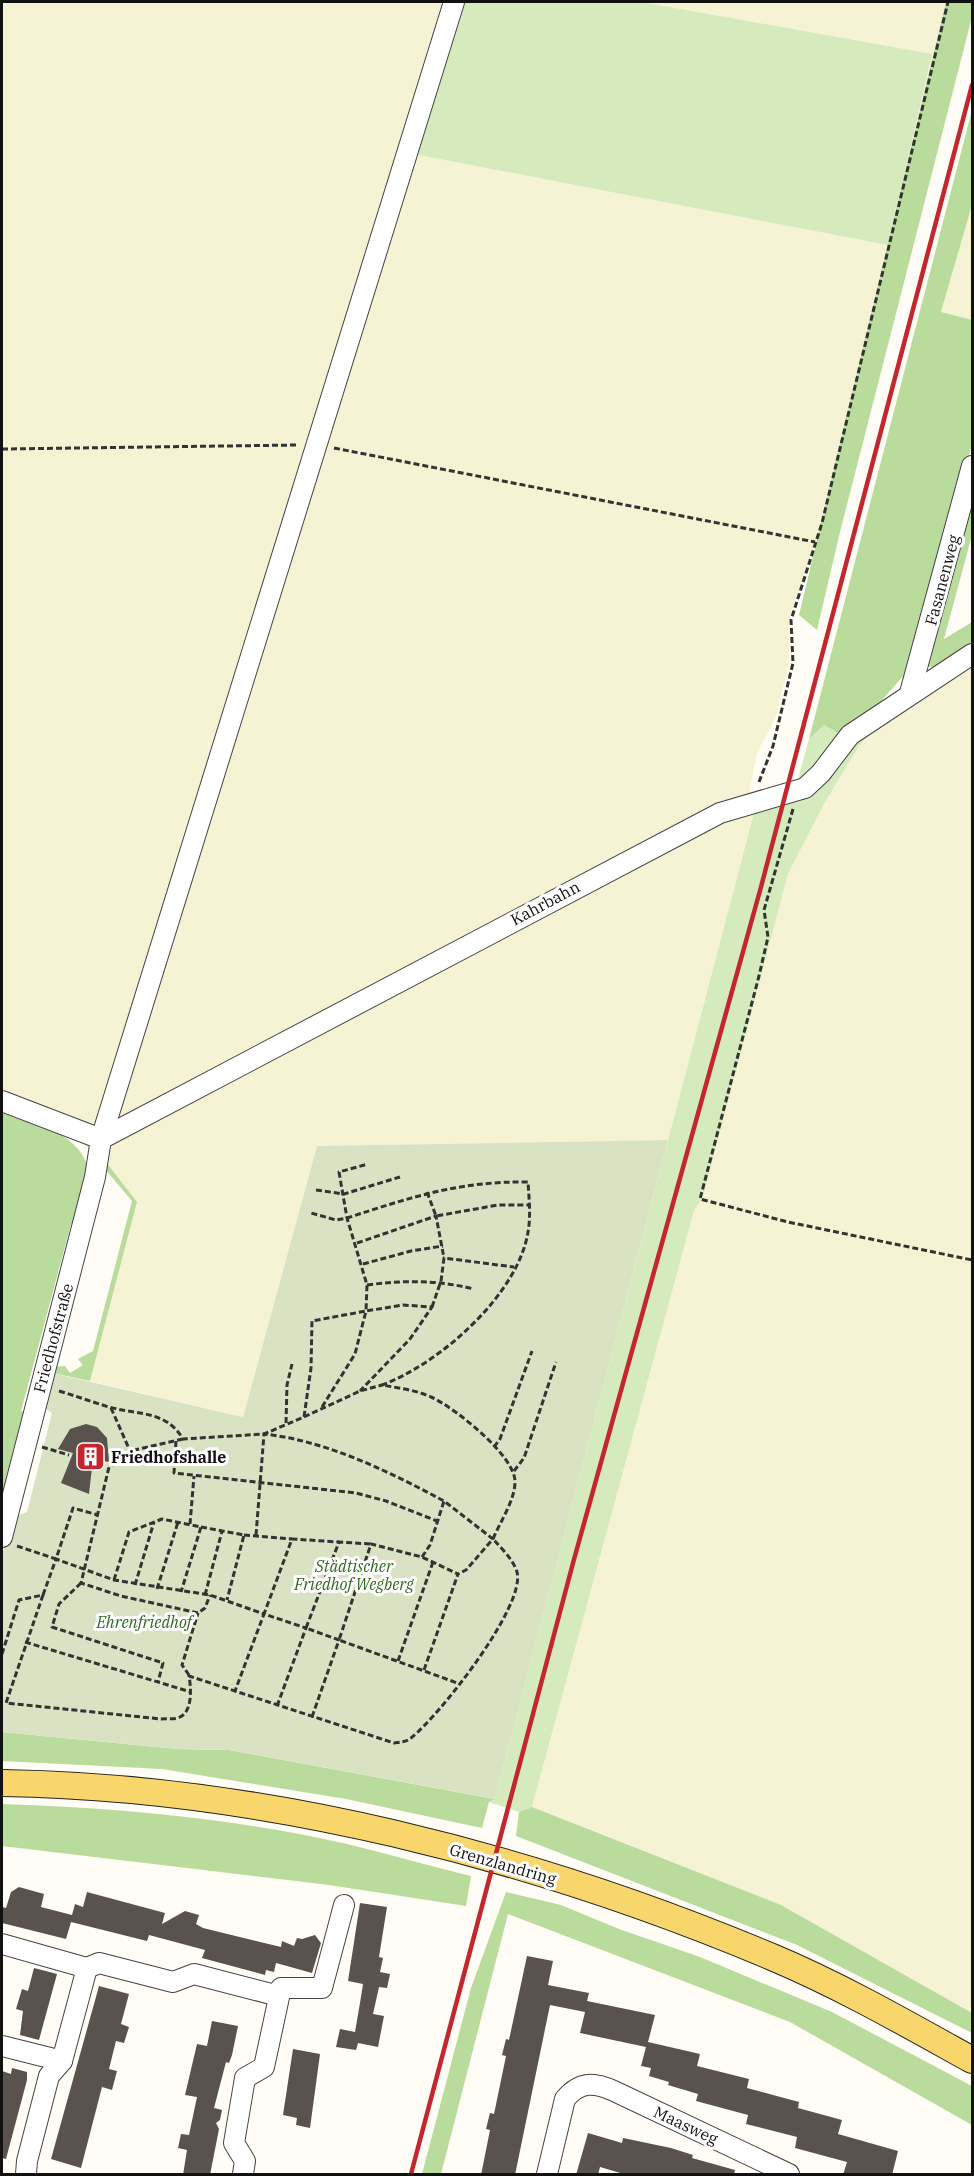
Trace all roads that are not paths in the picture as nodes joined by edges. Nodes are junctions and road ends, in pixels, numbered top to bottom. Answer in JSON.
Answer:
{"nodes":[{"id":1,"x":454,"y":2,"type":"edge"},
{"id":2,"x":972,"y":466,"type":"edge"},
{"id":3,"x":972,"y":654,"type":"edge"},
{"id":4,"x":910,"y":693,"type":"junction"},
{"id":5,"x":2,"y":1101,"type":"edge"},
{"id":6,"x":101,"y":1139,"type":"junction"},
{"id":7,"x":7,"y":1541,"type":"edge"},
{"id":8,"x":2,"y":1783,"type":"edge"},
{"id":9,"x":344,"y":1905,"type":"dead end"},
{"id":10,"x":2,"y":1944,"type":"edge"},
{"id":11,"x":87,"y":1968,"type":"junction"},
{"id":12,"x":279,"y":1996,"type":"junction"},
{"id":13,"x":2,"y":2046,"type":"edge"},
{"id":14,"x":972,"y":2060,"type":"edge"},
{"id":15,"x":62,"y":2061,"type":"junction"},
{"id":16,"x":26,"y":2175,"type":"edge"},
{"id":17,"x":243,"y":2175,"type":"edge"},
{"id":18,"x":547,"y":2175,"type":"edge"},
{"id":19,"x":789,"y":2175,"type":"edge"}],
"edges":[{"from":1,"to":6,"type":"street","name":"Friedhofstraße"},
{"from":2,"to":4,"type":"street","name":"Fasanenweg"},
{"from":3,"to":4,"type":"street","name":"Kahrbahn"},
{"from":4,"to":6,"type":"street","name":"Kahrbahn"},
{"from":5,"to":6,"type":"street"},
{"from":6,"to":7,"type":"street","name":"Friedhofstraße"},
{"from":8,"to":14,"type":"main road","name":"Grenzlandring"},
{"from":9,"to":12,"type":"street"},
{"from":10,"to":11,"type":"street"},
{"from":11,"to":12,"type":"street"},
{"from":11,"to":15,"type":"street"},
{"from":12,"to":17,"type":"street"},
{"from":13,"to":15,"type":"street"},
{"from":15,"to":16,"type":"street"},
{"from":18,"to":19,"type":"street","name":"Maasweg"}]}
